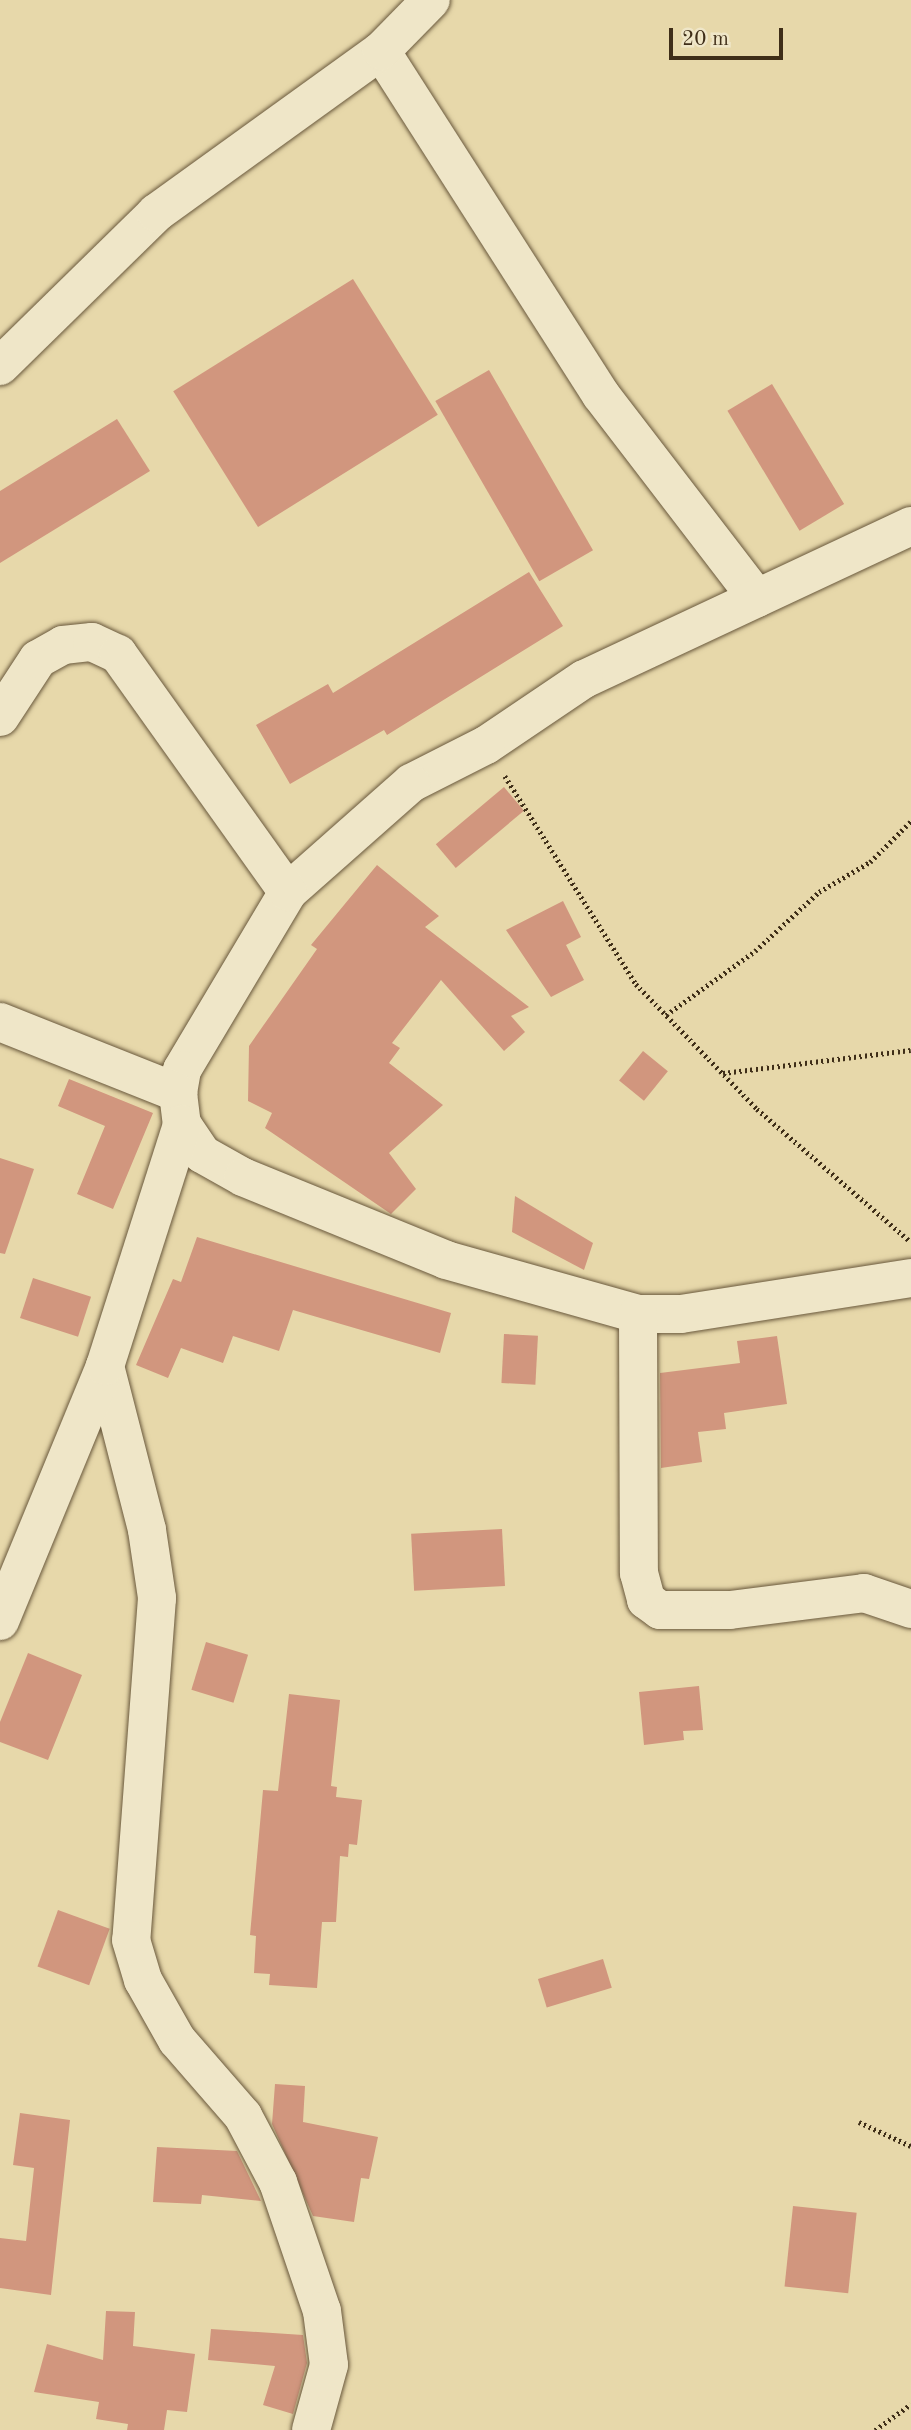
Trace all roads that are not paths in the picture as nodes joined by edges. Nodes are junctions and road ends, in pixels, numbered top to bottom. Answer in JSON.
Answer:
{"nodes":[{"id":1,"x":431,"y":0,"type":"edge"},
{"id":2,"x":381,"y":51,"type":"junction"},
{"id":3,"x":0,"y":366,"type":"edge"},
{"id":4,"x":911,"y":526,"type":"edge"},
{"id":5,"x":757,"y":598,"type":"junction"},
{"id":6,"x":0,"y":717,"type":"edge"},
{"id":7,"x":288,"y":892,"type":"junction"},
{"id":8,"x":0,"y":1022,"type":"edge"},
{"id":9,"x":180,"y":1108,"type":"junction"},
{"id":10,"x":911,"y":1278,"type":"edge"},
{"id":11,"x":638,"y":1314,"type":"junction"},
{"id":12,"x":105,"y":1366,"type":"junction"},
{"id":13,"x":911,"y":1609,"type":"edge"},
{"id":14,"x":0,"y":1621,"type":"edge"},
{"id":15,"x":311,"y":2430,"type":"edge"}],
"edges":[{"from":1,"to":2,"type":"street"},
{"from":2,"to":3,"type":"street"},
{"from":2,"to":5,"type":"street"},
{"from":4,"to":5,"type":"street"},
{"from":5,"to":7,"type":"street"},
{"from":6,"to":7,"type":"street"},
{"from":7,"to":9,"type":"street"},
{"from":8,"to":9,"type":"street"},
{"from":9,"to":11,"type":"street"},
{"from":9,"to":12,"type":"street"},
{"from":10,"to":11,"type":"street"},
{"from":11,"to":13,"type":"street"},
{"from":12,"to":14,"type":"street"},
{"from":12,"to":15,"type":"street"}]}
